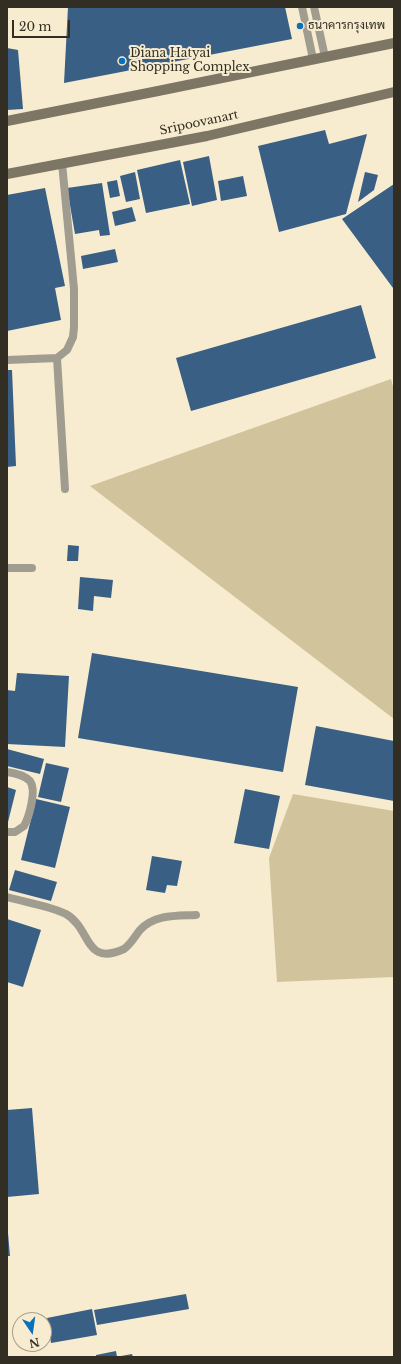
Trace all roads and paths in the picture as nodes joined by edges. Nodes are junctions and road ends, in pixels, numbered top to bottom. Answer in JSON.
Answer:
{"nodes":[{"id":1,"x":302,"y":7,"type":"edge"},
{"id":2,"x":314,"y":7,"type":"edge"},
{"id":3,"x":394,"y":43,"type":"edge"},
{"id":4,"x":325,"y":57,"type":"junction"},
{"id":5,"x":313,"y":59,"type":"junction"},
{"id":6,"x":394,"y":92,"type":"edge"},
{"id":7,"x":7,"y":121,"type":"edge"},
{"id":8,"x":62,"y":163,"type":"junction"},
{"id":9,"x":7,"y":174,"type":"edge"},
{"id":10,"x":57,"y":358,"type":"junction"},
{"id":11,"x":7,"y":360,"type":"edge"},
{"id":12,"x":65,"y":489,"type":"dead end"},
{"id":13,"x":7,"y":568,"type":"edge"},
{"id":14,"x":32,"y":568,"type":"dead end"},
{"id":15,"x":7,"y":772,"type":"edge"},
{"id":16,"x":7,"y":832,"type":"edge"},
{"id":17,"x":7,"y":897,"type":"edge"},
{"id":18,"x":196,"y":915,"type":"dead end"}],
"edges":[{"from":1,"to":5,"type":"lane"},
{"from":2,"to":4,"type":"lane"},
{"from":3,"to":4,"type":"main road"},
{"from":4,"to":5,"type":"main road"},
{"from":5,"to":7,"type":"main road"},
{"from":6,"to":8,"type":"main road","name":"Sripoovanart"},
{"from":8,"to":9,"type":"main road","name":"Sripoovanart"},
{"from":8,"to":10,"type":"lane"},
{"from":10,"to":11,"type":"lane"},
{"from":10,"to":12,"type":"lane"},
{"from":13,"to":14,"type":"lane"},
{"from":15,"to":16,"type":"lane"},
{"from":17,"to":18,"type":"lane"}]}
